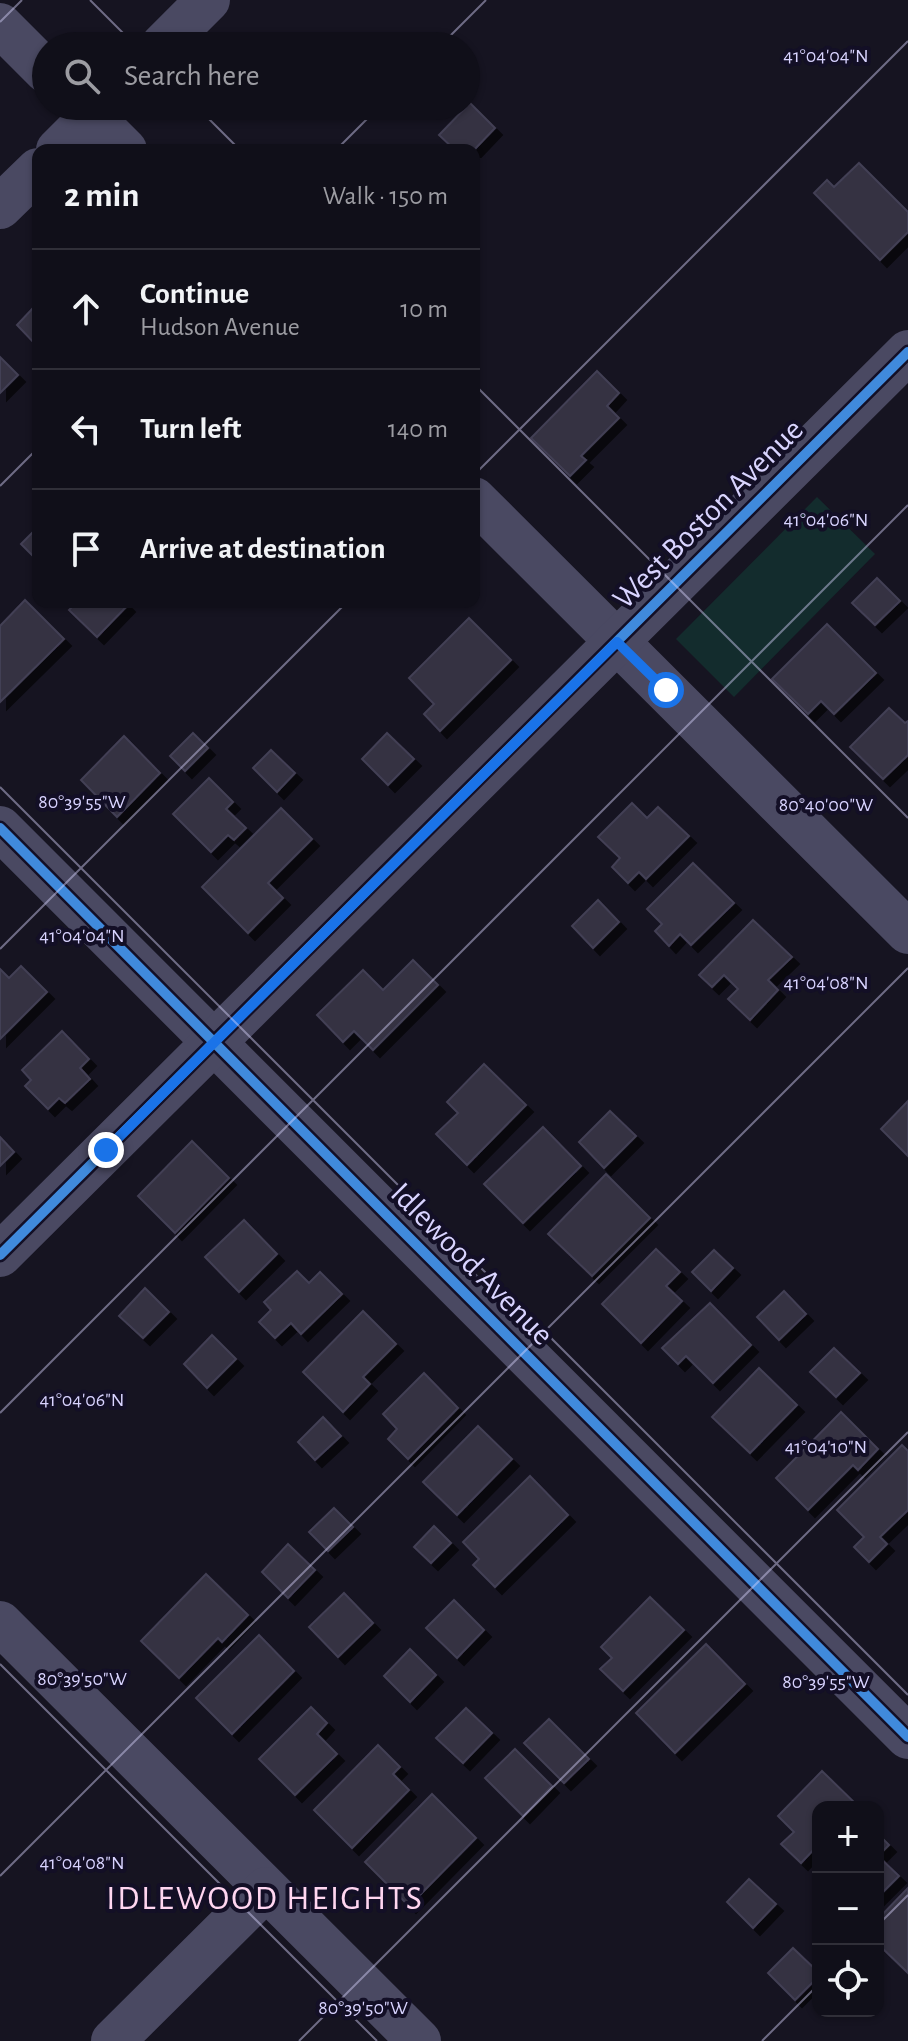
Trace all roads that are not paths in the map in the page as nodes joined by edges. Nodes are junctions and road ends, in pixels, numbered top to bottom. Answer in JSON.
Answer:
{"nodes":[{"id":1,"x":208,"y":0,"type":"edge"},
{"id":2,"x":0,"y":25,"type":"edge"},
{"id":3,"x":176,"y":32,"type":"edge"},
{"id":4,"x":32,"y":57,"type":"edge"},
{"id":5,"x":82,"y":120,"type":"edge"},
{"id":6,"x":100,"y":120,"type":"edge"},
{"id":7,"x":63,"y":144,"type":"edge"},
{"id":8,"x":120,"y":144,"type":"edge"},
{"id":9,"x":32,"y":176,"type":"edge"},
{"id":10,"x":0,"y":207,"type":"edge"},
{"id":11,"x":908,"y":352,"type":"edge"},
{"id":12,"x":480,"y":505,"type":"edge"},
{"id":13,"x":617,"y":642,"type":"junction"},
{"id":14,"x":0,"y":828,"type":"edge"},
{"id":15,"x":908,"y":932,"type":"edge"},
{"id":16,"x":214,"y":1042,"type":"junction"},
{"id":17,"x":0,"y":1255,"type":"edge"},
{"id":18,"x":0,"y":1623,"type":"edge"},
{"id":19,"x":908,"y":1737,"type":"edge"},
{"id":20,"x":266,"y":1889,"type":"junction"},
{"id":21,"x":113,"y":2041,"type":"edge"},
{"id":22,"x":419,"y":2041,"type":"edge"}],
"edges":[{"from":1,"to":3,"type":"street"},
{"from":2,"to":4,"type":"street"},
{"from":5,"to":7,"type":"street"},
{"from":6,"to":8,"type":"street"},
{"from":9,"to":10,"type":"street"},
{"from":11,"to":13,"type":"street","name":"West Boston Avenue"},
{"from":12,"to":13,"type":"street"},
{"from":13,"to":15,"type":"street"},
{"from":13,"to":16,"type":"street","name":"West Boston Avenue"},
{"from":14,"to":16,"type":"street","name":"Idlewood Avenue"},
{"from":16,"to":17,"type":"street","name":"West Boston Avenue"},
{"from":16,"to":19,"type":"street","name":"Idlewood Avenue"},
{"from":18,"to":20,"type":"street"},
{"from":20,"to":21,"type":"street"},
{"from":20,"to":22,"type":"street"}]}
